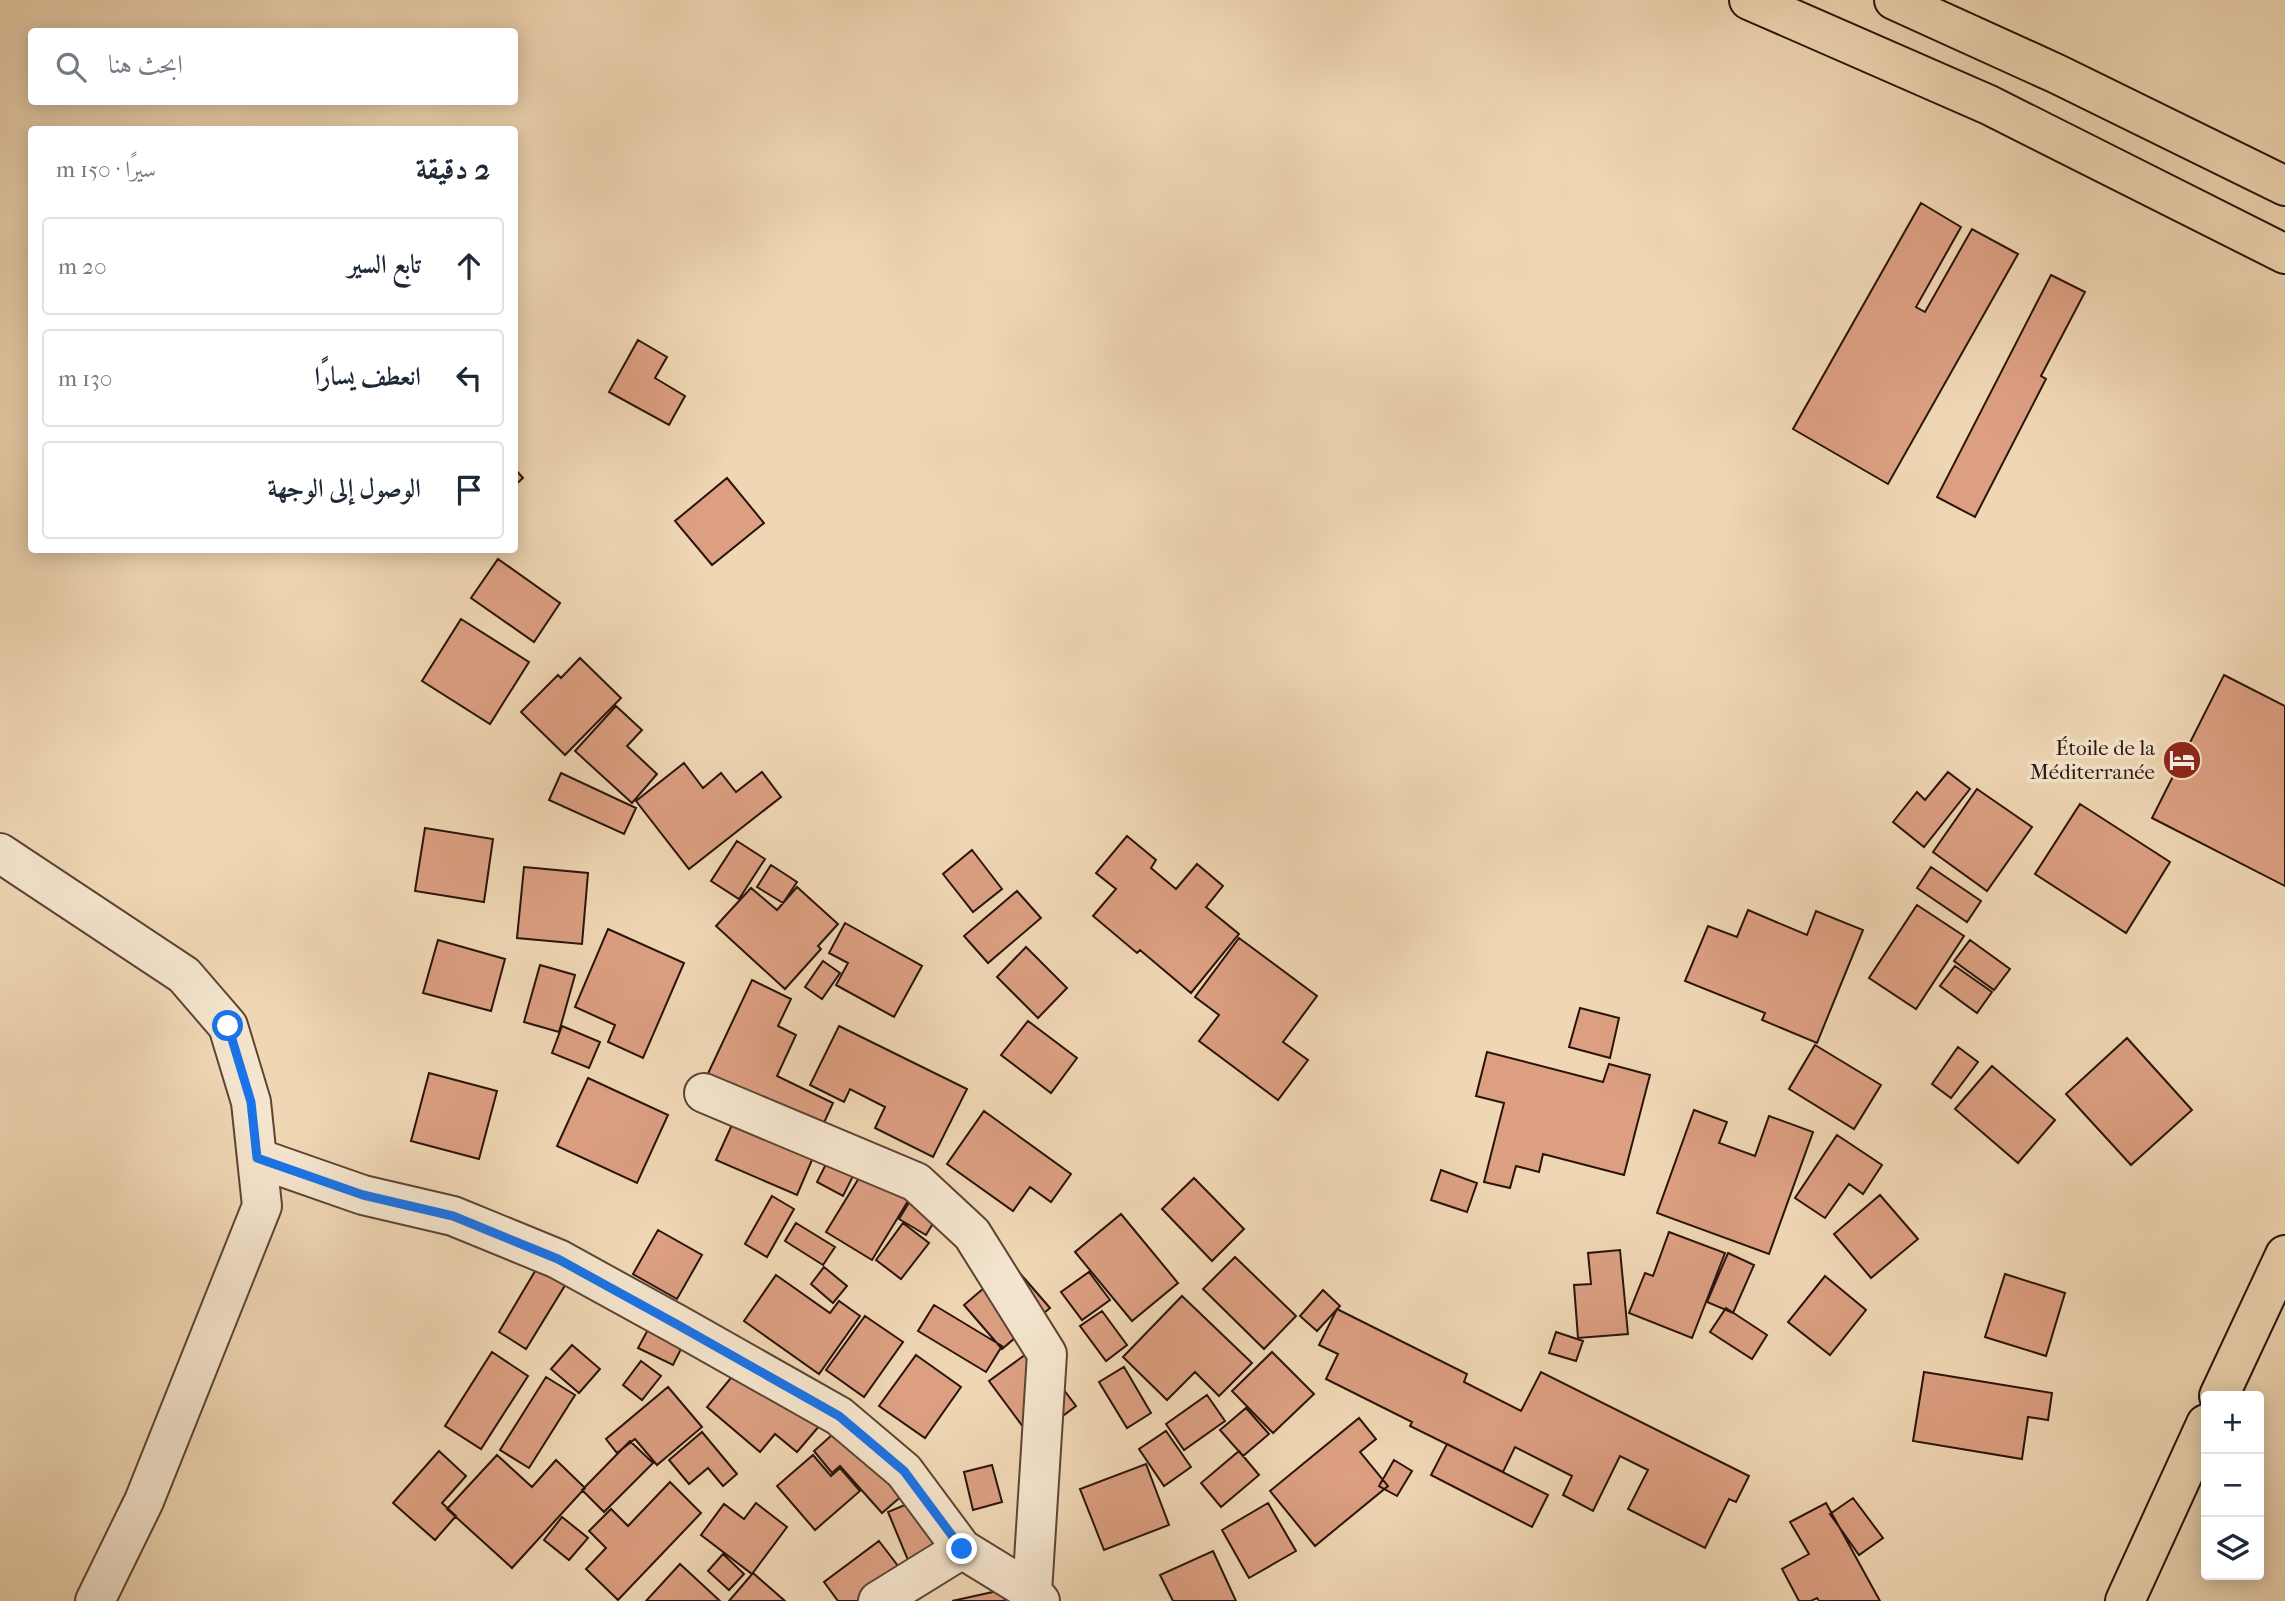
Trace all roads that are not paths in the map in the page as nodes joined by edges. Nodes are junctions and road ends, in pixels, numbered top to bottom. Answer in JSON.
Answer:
{"nodes":[{"id":1,"x":1749,"y":0,"type":"edge"},
{"id":2,"x":1894,"y":0,"type":"edge"},
{"id":3,"x":2285,"y":186,"type":"edge"},
{"id":4,"x":2285,"y":254,"type":"edge"},
{"id":5,"x":0,"y":853,"type":"edge"},
{"id":6,"x":704,"y":1093,"type":"dead end"},
{"id":7,"x":257,"y":1158,"type":"junction"},
{"id":8,"x":2281,"y":1274,"type":"edge"},
{"id":9,"x":2222,"y":1391,"type":"edge"},
{"id":10,"x":2201,"y":1435,"type":"edge"},
{"id":11,"x":962,"y":1549,"type":"junction"},
{"id":12,"x":1036,"y":1597,"type":"edge"},
{"id":13,"x":95,"y":1601,"type":"edge"},
{"id":14,"x":878,"y":1601,"type":"edge"},
{"id":15,"x":2125,"y":1601,"type":"edge"}],
"edges":[{"from":1,"to":4,"type":"main road"},
{"from":2,"to":3,"type":"main road"},
{"from":5,"to":7,"type":"street"},
{"from":6,"to":12,"type":"street"},
{"from":7,"to":11,"type":"street"},
{"from":7,"to":13,"type":"street"},
{"from":8,"to":9,"type":"main road"},
{"from":10,"to":15,"type":"main road"},
{"from":11,"to":12,"type":"street"},
{"from":11,"to":14,"type":"street"}]}
